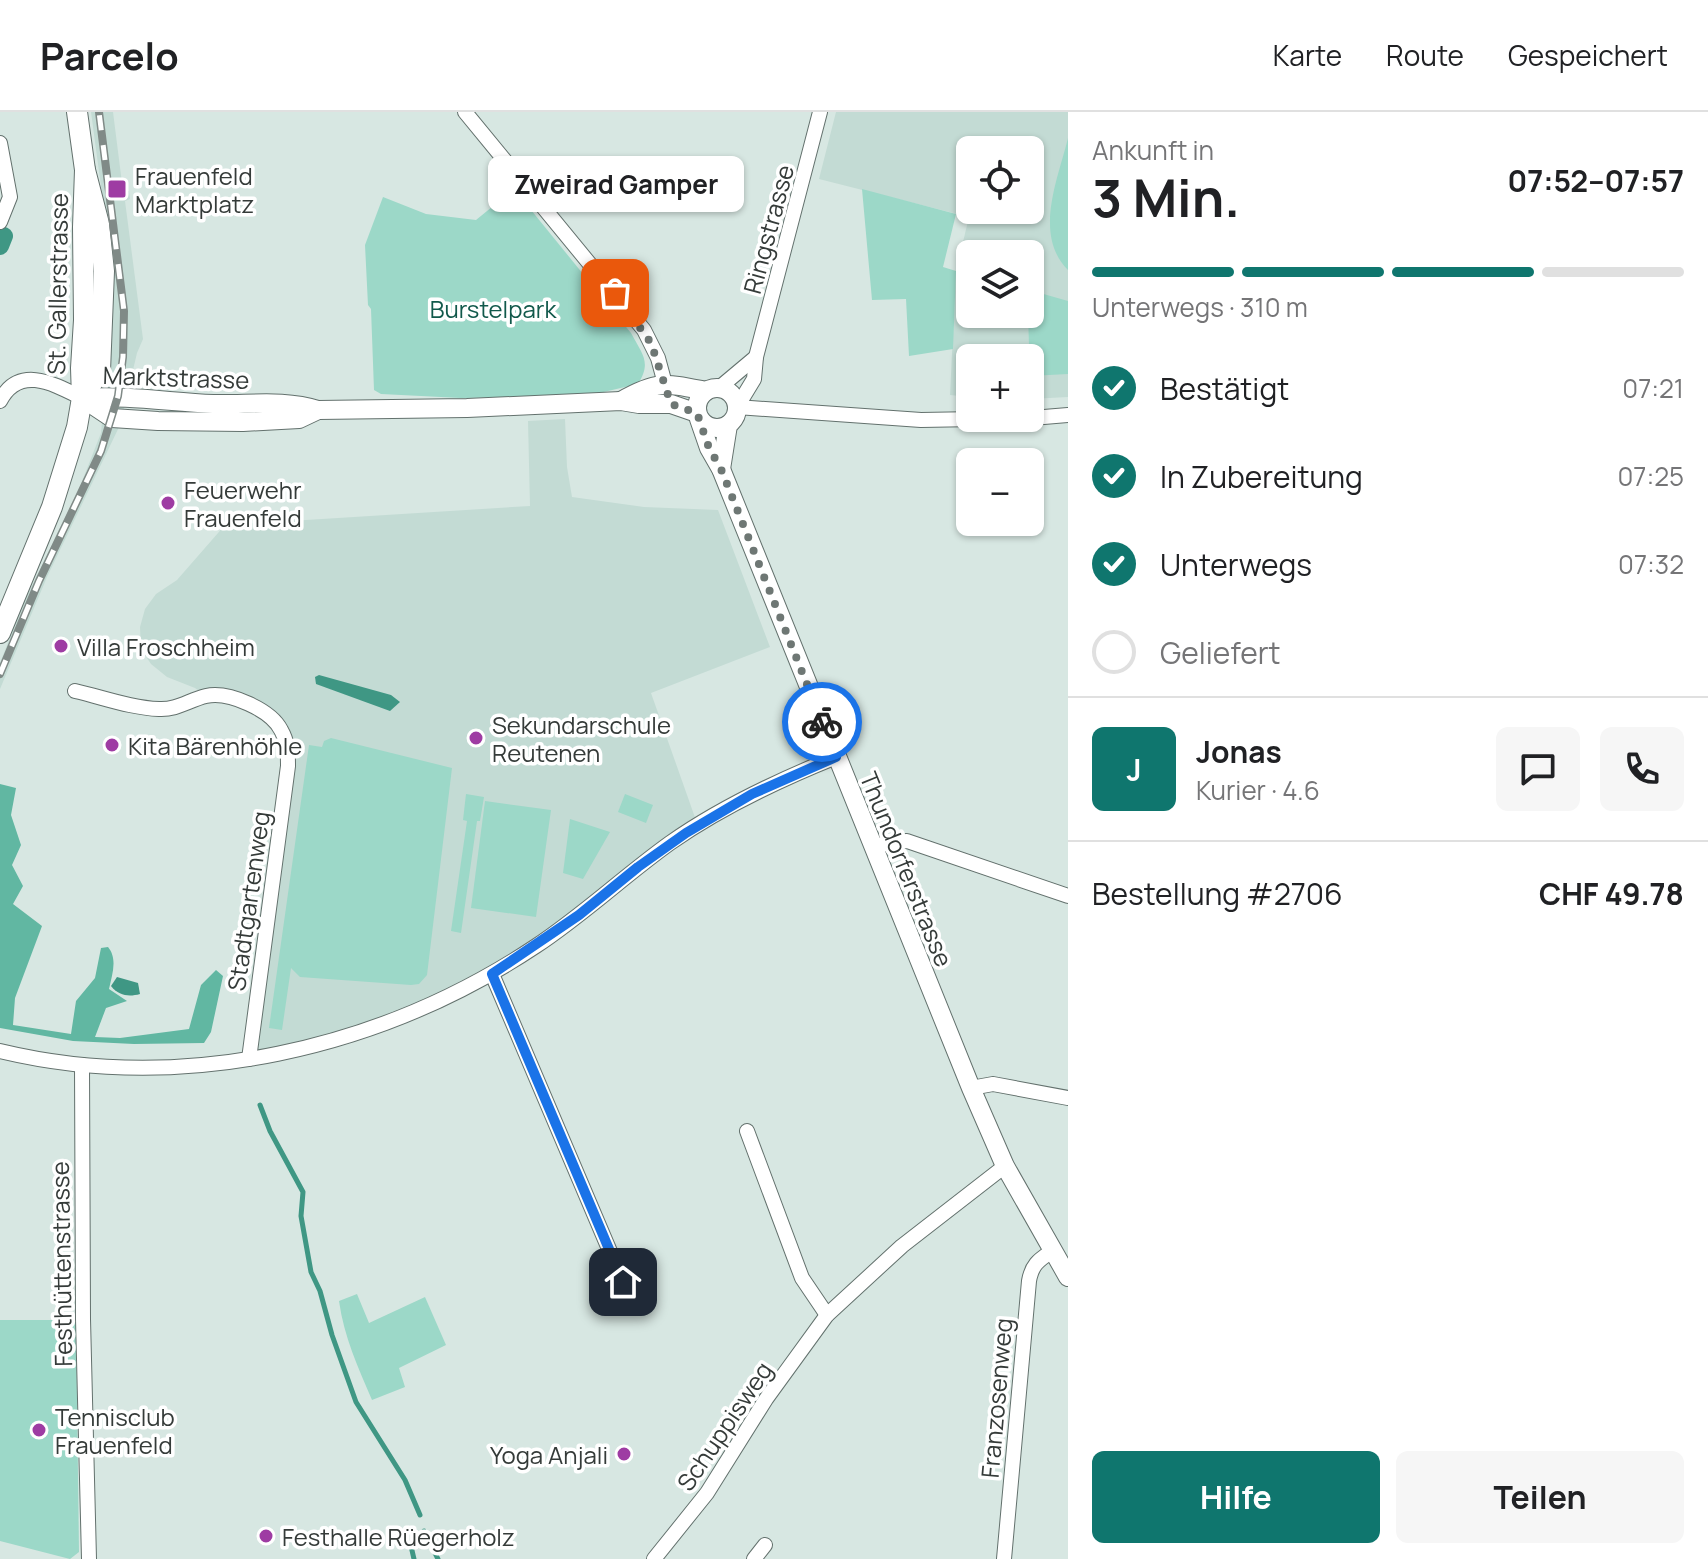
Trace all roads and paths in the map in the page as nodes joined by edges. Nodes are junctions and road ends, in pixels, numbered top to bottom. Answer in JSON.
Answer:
{"nodes":[{"id":1,"x":77,"y":112,"type":"edge"},
{"id":2,"x":465,"y":112,"type":"edge"},
{"id":3,"x":820,"y":112,"type":"edge"},
{"id":4,"x":0,"y":143,"type":"edge"},
{"id":5,"x":0,"y":222,"type":"edge"},
{"id":6,"x":756,"y":357,"type":"junction"},
{"id":7,"x":754,"y":379,"type":"junction"},
{"id":8,"x":665,"y":384,"type":"junction"},
{"id":9,"x":712,"y":389,"type":"junction"},
{"id":10,"x":82,"y":398,"type":"junction"},
{"id":11,"x":0,"y":401,"type":"edge"},
{"id":12,"x":621,"y":401,"type":"junction"},
{"id":13,"x":671,"y":404,"type":"junction"},
{"id":14,"x":737,"y":407,"type":"junction"},
{"id":15,"x":772,"y":408,"type":"junction"},
{"id":16,"x":1068,"y":415,"type":"edge"},
{"id":17,"x":698,"y":416,"type":"junction"},
{"id":18,"x":728,"y":425,"type":"junction"},
{"id":19,"x":721,"y":469,"type":"junction"},
{"id":20,"x":0,"y":633,"type":"edge"},
{"id":21,"x":75,"y":691,"type":"dead end"},
{"id":22,"x":836,"y":757,"type":"junction"},
{"id":23,"x":872,"y":846,"type":"junction"},
{"id":24,"x":1068,"y":896,"type":"edge"},
{"id":25,"x":492,"y":974,"type":"junction"},
{"id":26,"x":0,"y":1051,"type":"edge"},
{"id":27,"x":249,"y":1059,"type":"junction"},
{"id":28,"x":82,"y":1065,"type":"junction"},
{"id":29,"x":971,"y":1088,"type":"junction"},
{"id":30,"x":1068,"y":1098,"type":"edge"},
{"id":31,"x":747,"y":1131,"type":"dead end"},
{"id":32,"x":1005,"y":1166,"type":"junction"},
{"id":33,"x":1052,"y":1251,"type":"junction"},
{"id":34,"x":1068,"y":1277,"type":"edge"},
{"id":35,"x":623,"y":1282,"type":"dead end"},
{"id":36,"x":827,"y":1315,"type":"junction"},
{"id":37,"x":765,"y":1545,"type":"dead end"},
{"id":38,"x":89,"y":1559,"type":"edge"},
{"id":39,"x":654,"y":1559,"type":"edge"},
{"id":40,"x":754,"y":1559,"type":"edge"},
{"id":41,"x":1004,"y":1559,"type":"edge"}],
"edges":[{"from":1,"to":10,"type":"main road","name":"St. Gallerstrasse"},
{"from":2,"to":8,"type":"street"},
{"from":3,"to":6,"type":"street","name":"Ringstrasse"},
{"from":4,"to":5,"type":"street"},
{"from":6,"to":7,"type":"street","name":"Ringstrasse"},
{"from":6,"to":9,"type":"street"},
{"from":7,"to":14,"type":"street","name":"Ringstrasse"},
{"from":7,"to":15,"type":"street"},
{"from":8,"to":9,"type":"street","name":"Marktstrasse"},
{"from":8,"to":12,"type":"street","name":"Marktstrasse"},
{"from":8,"to":13,"type":"street"},
{"from":9,"to":14,"type":"street"},
{"from":9,"to":17,"type":"street"},
{"from":10,"to":11,"type":"street"},
{"from":10,"to":12,"type":"street","name":"Marktstrasse"},
{"from":10,"to":20,"type":"main road","name":"St. Gallerstrasse"},
{"from":12,"to":13,"type":"street","name":"Marktstrasse"},
{"from":13,"to":17,"type":"street","name":"Marktstrasse"},
{"from":14,"to":15,"type":"street"},
{"from":14,"to":18,"type":"street"},
{"from":15,"to":16,"type":"street"},
{"from":17,"to":18,"type":"street"},
{"from":17,"to":19,"type":"street","name":"Thundorferstrasse"},
{"from":18,"to":19,"type":"street"},
{"from":19,"to":22,"type":"street","name":"Thundorferstrasse"},
{"from":21,"to":27,"type":"street","name":"Stadtgartenweg"},
{"from":22,"to":23,"type":"street","name":"Thundorferstrasse"},
{"from":22,"to":25,"type":"street"},
{"from":23,"to":24,"type":"street"},
{"from":23,"to":29,"type":"street","name":"Thundorferstrasse"},
{"from":25,"to":27,"type":"street"},
{"from":25,"to":35,"type":"street"},
{"from":26,"to":28,"type":"street"},
{"from":27,"to":28,"type":"street"},
{"from":28,"to":38,"type":"street","name":"Festhüttenstrasse"},
{"from":29,"to":30,"type":"street"},
{"from":29,"to":32,"type":"street","name":"Thundorferstrasse"},
{"from":31,"to":36,"type":"street"},
{"from":32,"to":33,"type":"street","name":"Thundorferstrasse"},
{"from":32,"to":36,"type":"street","name":"Schuppisweg"},
{"from":33,"to":34,"type":"street","name":"Thundorferstrasse"},
{"from":33,"to":41,"type":"street","name":"Franzosenweg"},
{"from":36,"to":39,"type":"street","name":"Schuppisweg"},
{"from":37,"to":40,"type":"street"}]}
